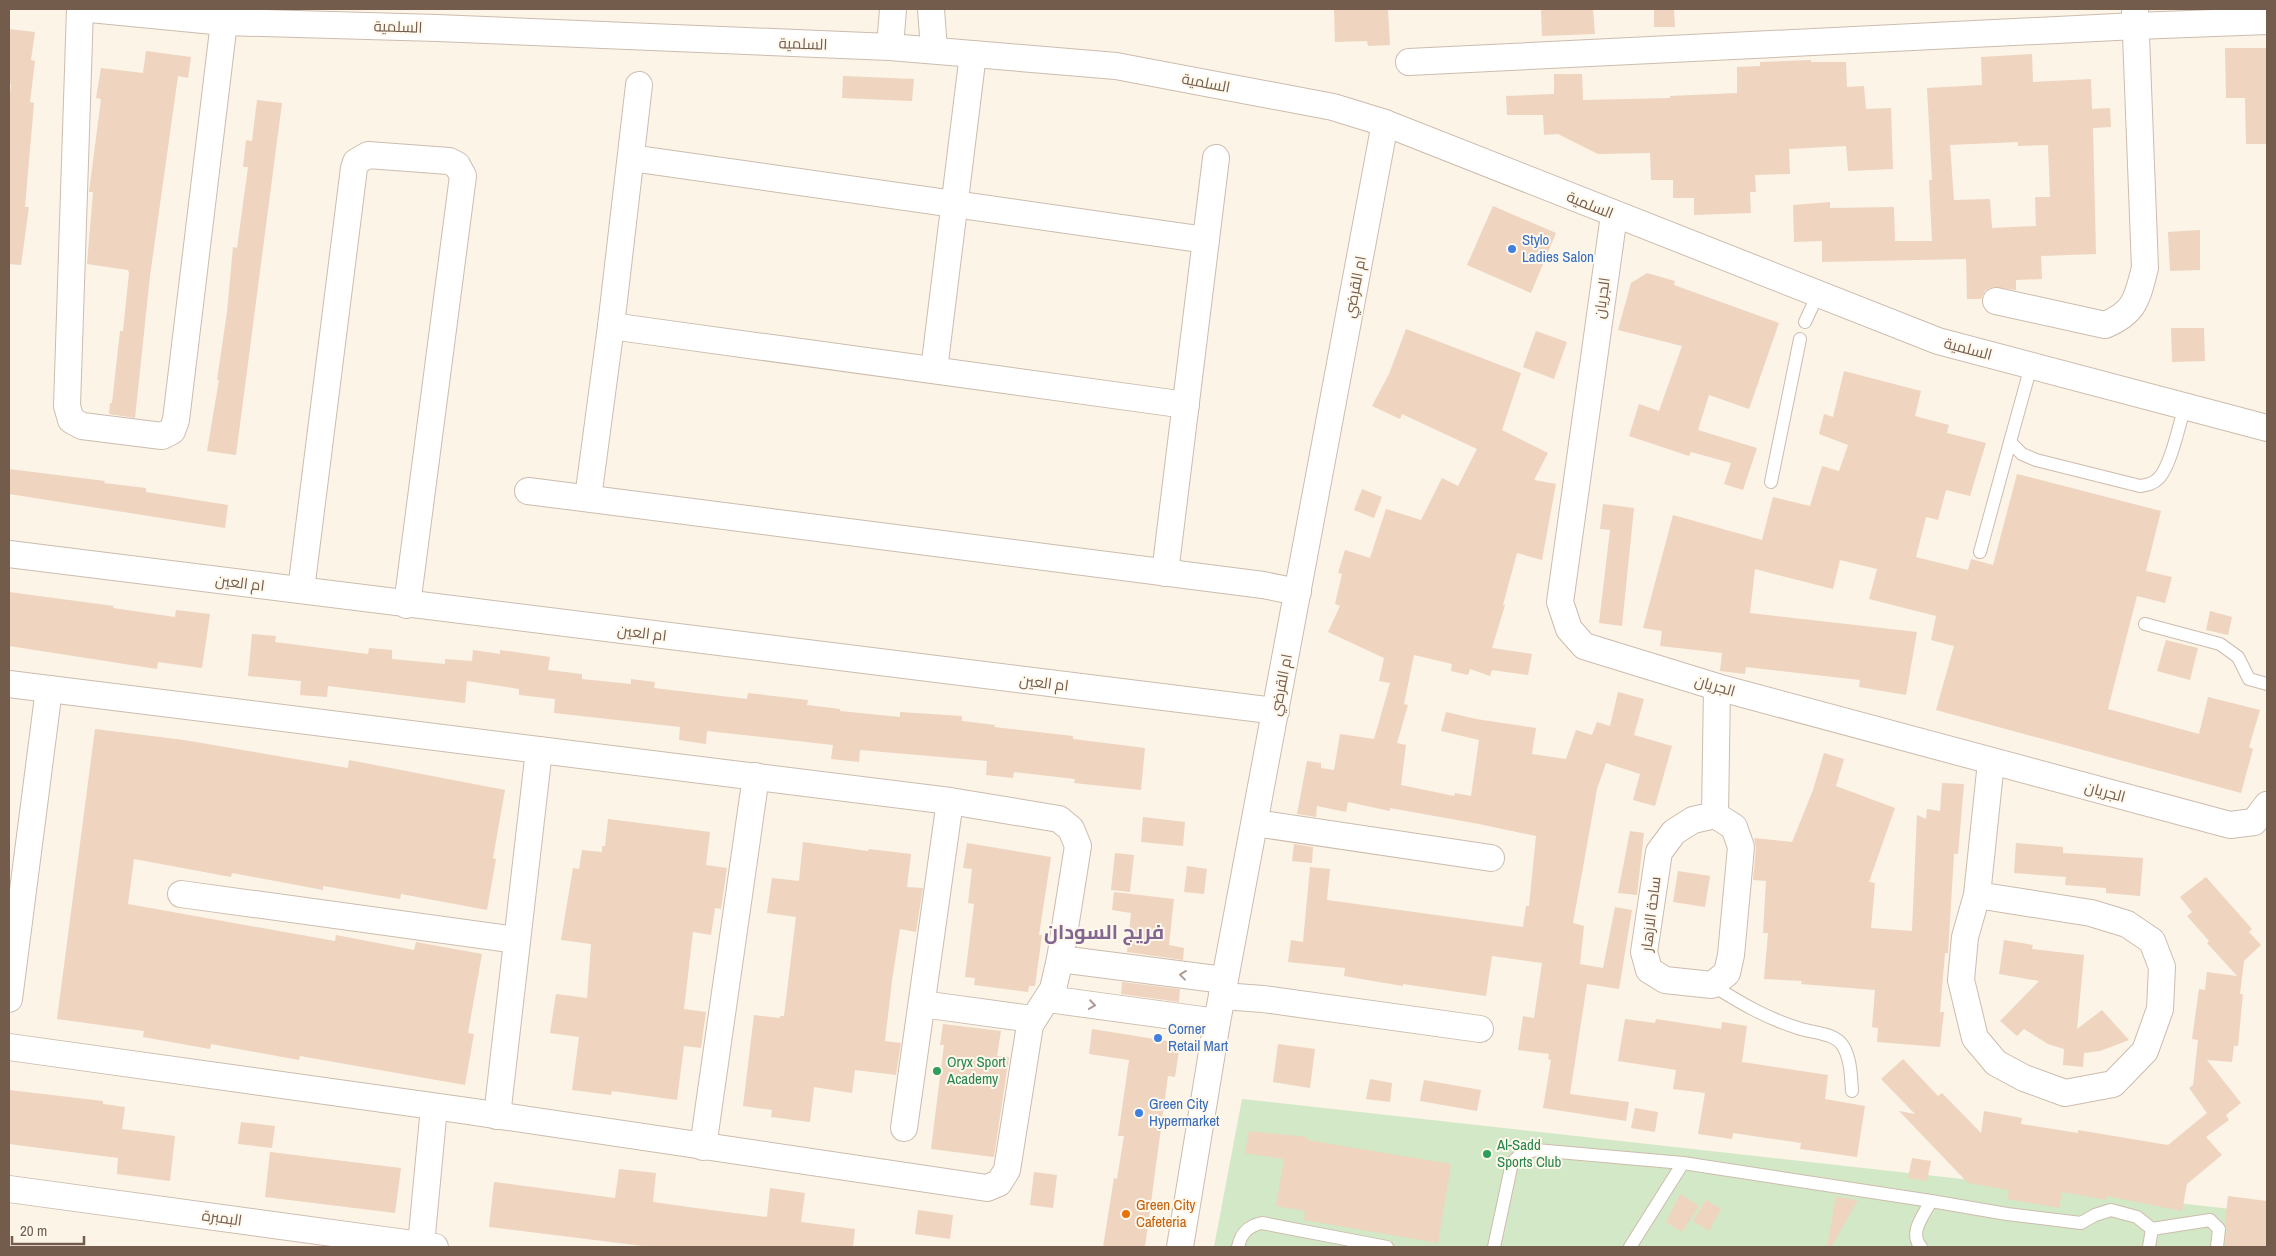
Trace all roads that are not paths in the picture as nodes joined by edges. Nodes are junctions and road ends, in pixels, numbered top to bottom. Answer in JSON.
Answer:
{"nodes":[{"id":1,"x":80,"y":9,"type":"edge"},
{"id":2,"x":90,"y":9,"type":"edge"},
{"id":3,"x":893,"y":9,"type":"edge"},
{"id":4,"x":931,"y":9,"type":"edge"},
{"id":5,"x":2135,"y":17,"type":"edge"},
{"id":6,"x":2267,"y":21,"type":"edge"},
{"id":7,"x":224,"y":22,"type":"junction"},
{"id":8,"x":890,"y":47,"type":"junction"},
{"id":9,"x":934,"y":50,"type":"junction"},
{"id":10,"x":973,"y":54,"type":"junction"},
{"id":11,"x":1409,"y":62,"type":"dead end"},
{"id":12,"x":639,"y":86,"type":"dead end"},
{"id":13,"x":1385,"y":123,"type":"junction"},
{"id":14,"x":631,"y":158,"type":"junction"},
{"id":15,"x":1216,"y":158,"type":"dead end"},
{"id":16,"x":955,"y":206,"type":"junction"},
{"id":17,"x":1614,"y":215,"type":"junction"},
{"id":18,"x":1206,"y":240,"type":"junction"},
{"id":19,"x":1818,"y":294,"type":"junction"},
{"id":20,"x":1996,"y":301,"type":"dead end"},
{"id":21,"x":1805,"y":322,"type":"dead end"},
{"id":22,"x":611,"y":326,"type":"junction"},
{"id":23,"x":1800,"y":339,"type":"dead end"},
{"id":24,"x":2031,"y":366,"type":"junction"},
{"id":25,"x":934,"y":370,"type":"junction"},
{"id":26,"x":1186,"y":405,"type":"junction"},
{"id":27,"x":2184,"y":406,"type":"junction"},
{"id":28,"x":2267,"y":428,"type":"edge"},
{"id":29,"x":2010,"y":442,"type":"junction"},
{"id":30,"x":1771,"y":482,"type":"dead end"},
{"id":31,"x":528,"y":491,"type":"dead end"},
{"id":32,"x":588,"y":498,"type":"junction"},
{"id":33,"x":1980,"y":552,"type":"dead end"},
{"id":34,"x":9,"y":554,"type":"edge"},
{"id":35,"x":1165,"y":573,"type":"junction"},
{"id":36,"x":301,"y":590,"type":"junction"},
{"id":37,"x":1298,"y":592,"type":"junction"},
{"id":38,"x":407,"y":605,"type":"junction"},
{"id":39,"x":2145,"y":624,"type":"dead end"},
{"id":40,"x":9,"y":684,"type":"edge"},
{"id":41,"x":2267,"y":684,"type":"edge"},
{"id":42,"x":1717,"y":688,"type":"junction"},
{"id":43,"x":49,"y":689,"type":"junction"},
{"id":44,"x":1276,"y":711,"type":"junction"},
{"id":45,"x":539,"y":750,"type":"junction"},
{"id":46,"x":1991,"y":762,"type":"junction"},
{"id":47,"x":756,"y":776,"type":"junction"},
{"id":48,"x":950,"y":801,"type":"junction"},
{"id":49,"x":2267,"y":806,"type":"edge"},
{"id":50,"x":1715,"y":815,"type":"junction"},
{"id":51,"x":1255,"y":823,"type":"junction"},
{"id":52,"x":1491,"y":858,"type":"dead end"},
{"id":53,"x":181,"y":894,"type":"dead end"},
{"id":54,"x":1977,"y":895,"type":"junction"},
{"id":55,"x":517,"y":940,"type":"junction"},
{"id":56,"x":1060,"y":959,"type":"junction"},
{"id":57,"x":1712,"y":985,"type":"junction"},
{"id":58,"x":1223,"y":988,"type":"junction"},
{"id":59,"x":9,"y":999,"type":"edge"},
{"id":60,"x":1048,"y":999,"type":"junction"},
{"id":61,"x":922,"y":1004,"type":"junction"},
{"id":62,"x":1032,"y":1019,"type":"junction"},
{"id":63,"x":1217,"y":1022,"type":"junction"},
{"id":64,"x":1480,"y":1029,"type":"dead end"},
{"id":65,"x":9,"y":1047,"type":"edge"},
{"id":66,"x":1852,"y":1091,"type":"dead end"},
{"id":67,"x":434,"y":1107,"type":"junction"},
{"id":68,"x":497,"y":1116,"type":"junction"},
{"id":69,"x":904,"y":1128,"type":"dead end"},
{"id":70,"x":703,"y":1147,"type":"junction"},
{"id":71,"x":1683,"y":1163,"type":"junction"},
{"id":72,"x":9,"y":1189,"type":"edge"},
{"id":73,"x":1931,"y":1201,"type":"junction"},
{"id":74,"x":2152,"y":1229,"type":"junction"},
{"id":75,"x":383,"y":1244,"type":"edge"},
{"id":76,"x":428,"y":1246,"type":"edge"},
{"id":77,"x":1180,"y":1247,"type":"edge"},
{"id":78,"x":1238,"y":1247,"type":"edge"},
{"id":79,"x":1387,"y":1247,"type":"edge"},
{"id":80,"x":1494,"y":1247,"type":"edge"},
{"id":81,"x":1630,"y":1247,"type":"edge"},
{"id":82,"x":1921,"y":1247,"type":"edge"},
{"id":83,"x":2149,"y":1247,"type":"edge"},
{"id":84,"x":2217,"y":1247,"type":"edge"}],
"edges":[{"from":1,"to":7,"type":"street"},
{"from":2,"to":7,"type":"street","name":"السلمية"},
{"from":3,"to":8,"type":"street"},
{"from":4,"to":9,"type":"street"},
{"from":5,"to":6,"type":"street"},
{"from":5,"to":11,"type":"street"},
{"from":5,"to":20,"type":"street"},
{"from":7,"to":8,"type":"street","name":"السلمية"},
{"from":8,"to":9,"type":"street","name":"السلمية"},
{"from":9,"to":10,"type":"street","name":"السلمية"},
{"from":10,"to":13,"type":"street","name":"السلمية"},
{"from":10,"to":16,"type":"street"},
{"from":12,"to":14,"type":"street"},
{"from":13,"to":17,"type":"street","name":"السلمية"},
{"from":13,"to":37,"type":"street","name":"ام القرضي"},
{"from":14,"to":16,"type":"street"},
{"from":14,"to":22,"type":"street"},
{"from":15,"to":18,"type":"street"},
{"from":16,"to":18,"type":"street"},
{"from":16,"to":25,"type":"street"},
{"from":17,"to":19,"type":"street","name":"السلمية"},
{"from":17,"to":42,"type":"street","name":"الجريان"},
{"from":18,"to":26,"type":"street"},
{"from":19,"to":21,"type":"lane"},
{"from":19,"to":24,"type":"street","name":"السلمية"},
{"from":22,"to":25,"type":"street"},
{"from":22,"to":32,"type":"street"},
{"from":23,"to":30,"type":"lane"},
{"from":24,"to":27,"type":"street","name":"السلمية"},
{"from":24,"to":29,"type":"lane"},
{"from":25,"to":26,"type":"street"},
{"from":26,"to":35,"type":"street"},
{"from":27,"to":28,"type":"street","name":"السلمية"},
{"from":27,"to":29,"type":"lane"},
{"from":29,"to":33,"type":"lane"},
{"from":31,"to":32,"type":"street"},
{"from":32,"to":35,"type":"street"},
{"from":34,"to":36,"type":"street","name":"ام العين"},
{"from":35,"to":37,"type":"street"},
{"from":36,"to":38,"type":"street","name":"ام العين"},
{"from":36,"to":38,"type":"street"},
{"from":37,"to":44,"type":"street","name":"ام القرضي"},
{"from":38,"to":44,"type":"street","name":"ام العين"},
{"from":39,"to":41,"type":"lane"},
{"from":40,"to":43,"type":"street"},
{"from":42,"to":46,"type":"street","name":"الجريان"},
{"from":42,"to":50,"type":"street"},
{"from":43,"to":45,"type":"street"},
{"from":43,"to":59,"type":"street"},
{"from":44,"to":51,"type":"street","name":"ام القرضي"},
{"from":45,"to":47,"type":"street"},
{"from":45,"to":55,"type":"street"},
{"from":46,"to":49,"type":"street","name":"الجريان"},
{"from":46,"to":54,"type":"street"},
{"from":47,"to":48,"type":"street"},
{"from":47,"to":70,"type":"street"},
{"from":48,"to":56,"type":"street"},
{"from":48,"to":61,"type":"street"},
{"from":50,"to":57,"type":"street"},
{"from":50,"to":57,"type":"street","name":"ساحة الازهار"},
{"from":51,"to":52,"type":"street"},
{"from":51,"to":58,"type":"street","name":"ام القرضي"},
{"from":53,"to":55,"type":"street"},
{"from":54,"to":54,"type":"street"},
{"from":55,"to":68,"type":"street"},
{"from":58,"to":56,"type":"street","one_way":true},
{"from":56,"to":60,"type":"street"},
{"from":57,"to":66,"type":"lane"},
{"from":58,"to":63,"type":"street","name":"ام القرضي"},
{"from":58,"to":64,"type":"street"},
{"from":60,"to":62,"type":"street"},
{"from":60,"to":63,"type":"street","one_way":true},
{"from":61,"to":62,"type":"street"},
{"from":61,"to":69,"type":"street"},
{"from":62,"to":70,"type":"street"},
{"from":63,"to":77,"type":"street","name":"ام القرضي"},
{"from":65,"to":67,"type":"street"},
{"from":67,"to":68,"type":"street"},
{"from":67,"to":76,"type":"street"},
{"from":68,"to":70,"type":"street"},
{"from":71,"to":73,"type":"lane"},
{"from":71,"to":80,"type":"lane"},
{"from":71,"to":81,"type":"lane"},
{"from":72,"to":75,"type":"street","name":"البمبرة"},
{"from":73,"to":74,"type":"lane"},
{"from":73,"to":82,"type":"lane"},
{"from":74,"to":83,"type":"lane"},
{"from":74,"to":84,"type":"lane"},
{"from":75,"to":76,"type":"street","name":"البمبرة"},
{"from":78,"to":79,"type":"lane"}]}
